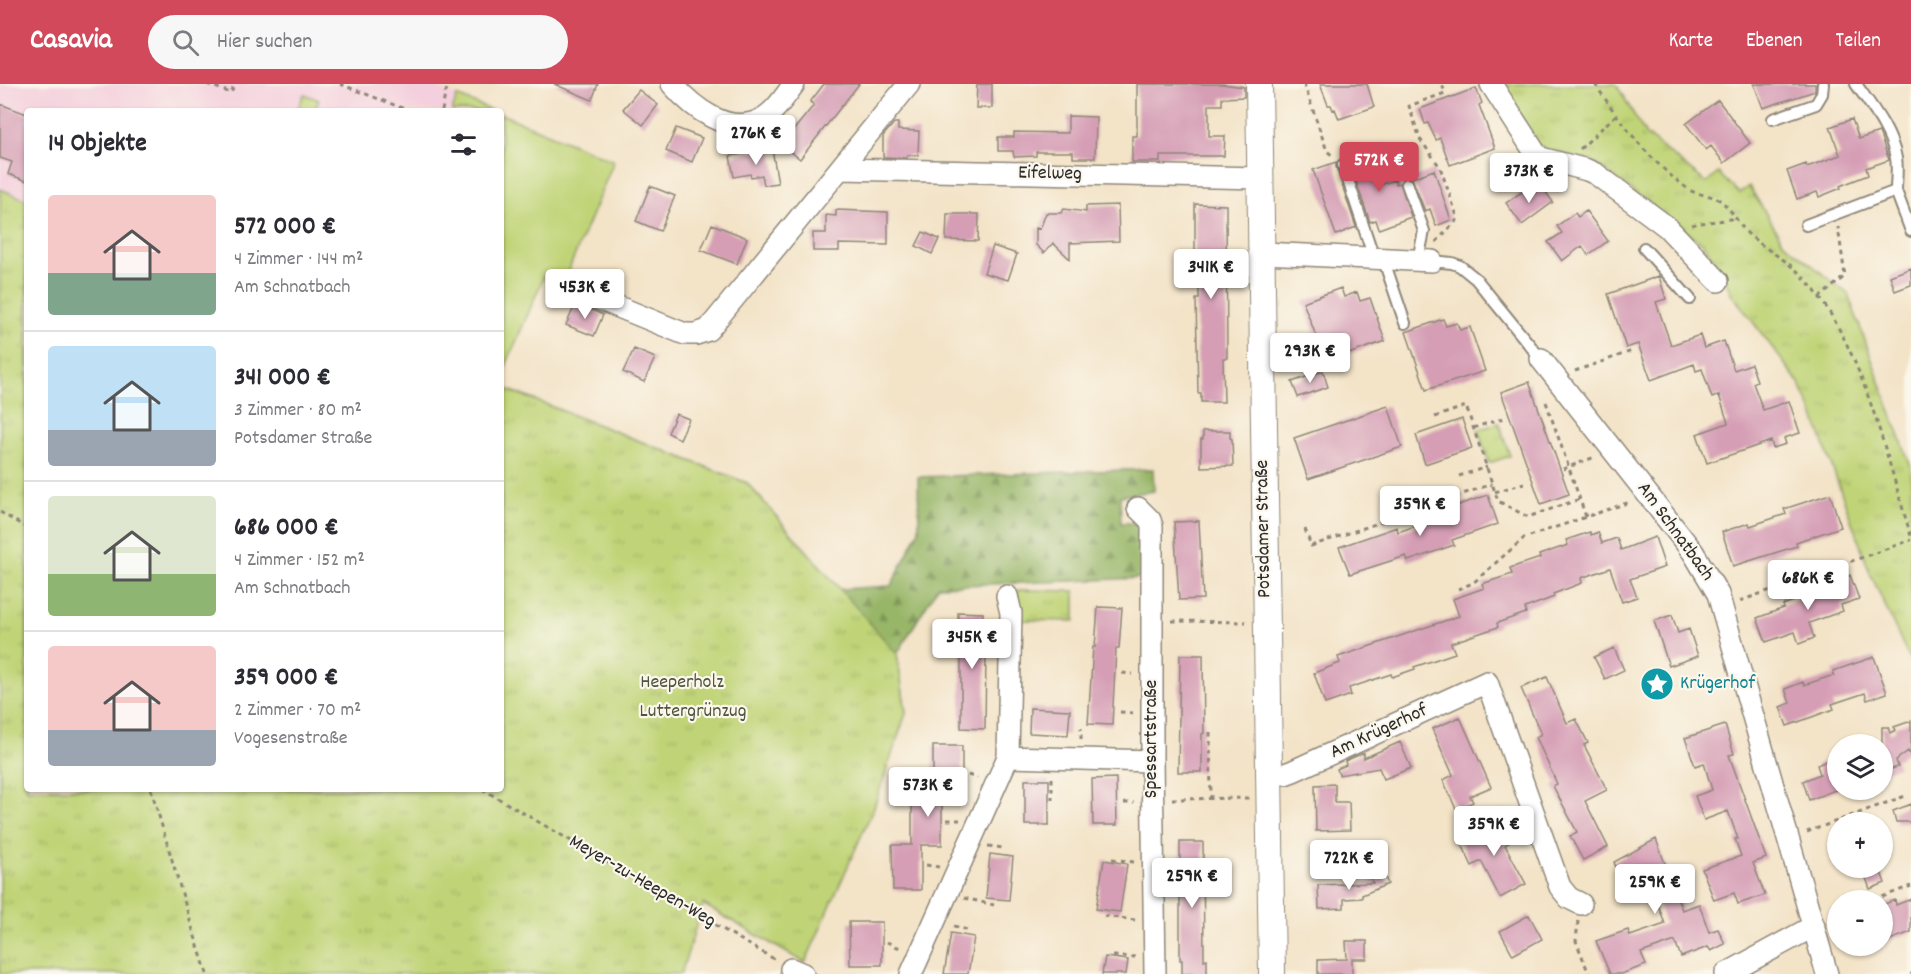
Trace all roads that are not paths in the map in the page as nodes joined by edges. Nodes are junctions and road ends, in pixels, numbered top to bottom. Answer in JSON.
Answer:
{"nodes":[{"id":1,"x":672,"y":84,"type":"edge"},
{"id":2,"x":794,"y":84,"type":"edge"},
{"id":3,"x":909,"y":84,"type":"edge"},
{"id":4,"x":1259,"y":84,"type":"edge"},
{"id":5,"x":1491,"y":84,"type":"edge"},
{"id":6,"x":1823,"y":84,"type":"edge"},
{"id":7,"x":1856,"y":84,"type":"edge"},
{"id":8,"x":1773,"y":119,"type":"dead end"},
{"id":9,"x":1343,"y":165,"type":"road end"},
{"id":10,"x":840,"y":170,"type":"junction"},
{"id":11,"x":1260,"y":178,"type":"junction"},
{"id":12,"x":1407,"y":184,"type":"dead end"},
{"id":13,"x":1896,"y":190,"type":"junction"},
{"id":14,"x":1806,"y":225,"type":"dead end"},
{"id":15,"x":1911,"y":231,"type":"edge"},
{"id":16,"x":1644,"y":248,"type":"dead end"},
{"id":17,"x":1261,"y":253,"type":"junction"},
{"id":18,"x":1379,"y":258,"type":"junction"},
{"id":19,"x":1425,"y":260,"type":"junction"},
{"id":20,"x":1718,"y":281,"type":"dead end"},
{"id":21,"x":577,"y":290,"type":"dead end"},
{"id":22,"x":1690,"y":299,"type":"dead end"},
{"id":23,"x":1405,"y":323,"type":"dead end"},
{"id":24,"x":1541,"y":359,"type":"joint"},
{"id":25,"x":1138,"y":508,"type":"dead end"},
{"id":26,"x":1007,"y":596,"type":"dead end"},
{"id":27,"x":1008,"y":757,"type":"junction"},
{"id":28,"x":1152,"y":761,"type":"junction"},
{"id":29,"x":1268,"y":774,"type":"junction"},
{"id":30,"x":1581,"y":904,"type":"road end"},
{"id":31,"x":1814,"y":927,"type":"junction"},
{"id":32,"x":911,"y":974,"type":"edge"},
{"id":33,"x":1155,"y":974,"type":"edge"},
{"id":34,"x":1272,"y":974,"type":"edge"},
{"id":35,"x":1726,"y":974,"type":"edge"},
{"id":36,"x":1827,"y":974,"type":"edge"}],
"edges":[{"from":1,"to":2,"type":"street"},
{"from":3,"to":10,"type":"street"},
{"from":4,"to":11,"type":"street","name":"Potsdamer Straße"},
{"from":5,"to":20,"type":"street"},
{"from":6,"to":8,"type":"lane"},
{"from":7,"to":13,"type":"lane"},
{"from":9,"to":18,"type":"lane"},
{"from":10,"to":11,"type":"street","name":"Eifelweg"},
{"from":10,"to":21,"type":"street"},
{"from":11,"to":17,"type":"street","name":"Potsdamer Straße"},
{"from":12,"to":19,"type":"lane"},
{"from":13,"to":14,"type":"lane"},
{"from":13,"to":15,"type":"lane"},
{"from":16,"to":22,"type":"lane"},
{"from":17,"to":18,"type":"street"},
{"from":17,"to":29,"type":"street","name":"Potsdamer Straße"},
{"from":18,"to":19,"type":"street"},
{"from":18,"to":23,"type":"lane"},
{"from":19,"to":24,"type":"lane"},
{"from":24,"to":31,"type":"street","name":"Am Schnatbach"},
{"from":25,"to":28,"type":"street","name":"Spessartstraße"},
{"from":26,"to":27,"type":"street"},
{"from":27,"to":28,"type":"street"},
{"from":27,"to":32,"type":"street"},
{"from":28,"to":33,"type":"street","name":"Spessartstraße"},
{"from":29,"to":30,"type":"street","name":"Am Krügerhof"},
{"from":29,"to":34,"type":"street","name":"Potsdamer Straße"},
{"from":31,"to":35,"type":"street"},
{"from":31,"to":36,"type":"street","name":"Am Schnatbach"}]}
